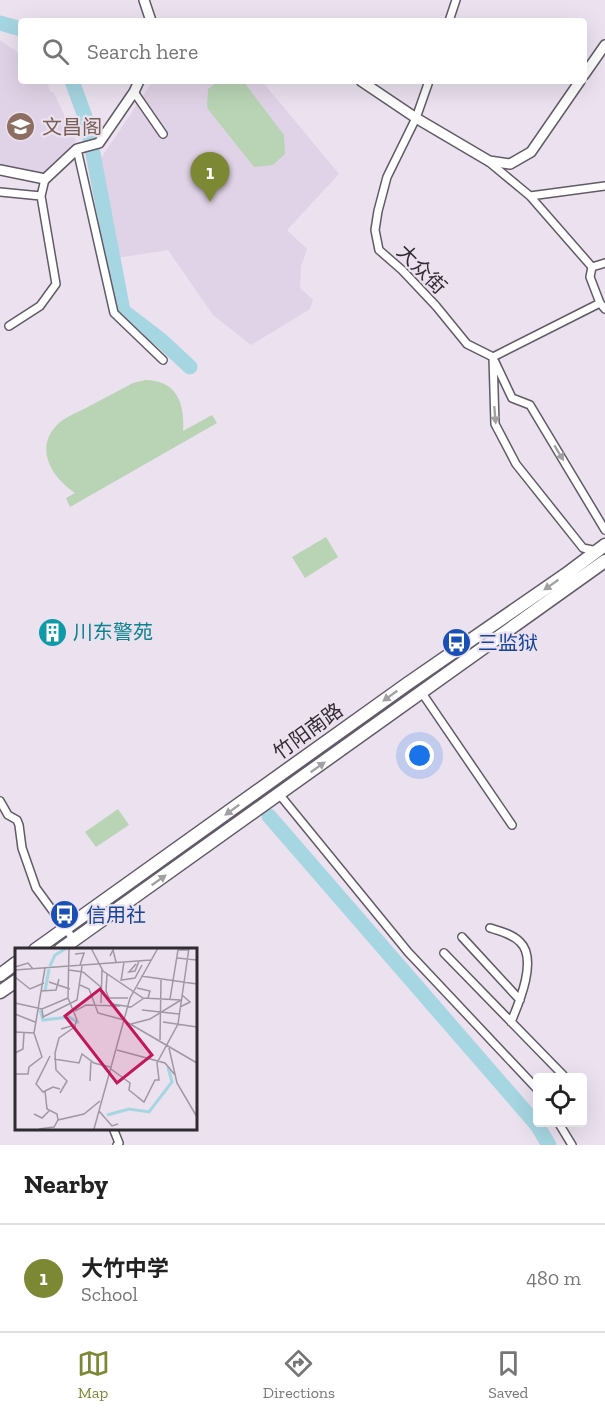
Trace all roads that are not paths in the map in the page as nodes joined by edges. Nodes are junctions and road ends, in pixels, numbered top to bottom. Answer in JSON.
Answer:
{"nodes":[{"id":1,"x":144,"y":0,"type":"edge"},
{"id":2,"x":456,"y":0,"type":"edge"},
{"id":3,"x":150,"y":18,"type":"edge"},
{"id":4,"x":450,"y":18,"type":"edge"},
{"id":5,"x":605,"y":45,"type":"edge"},
{"id":6,"x":587,"y":71,"type":"edge"},
{"id":7,"x":138,"y":84,"type":"edge"},
{"id":8,"x":366,"y":84,"type":"edge"},
{"id":9,"x":428,"y":84,"type":"edge"},
{"id":10,"x":578,"y":84,"type":"edge"},
{"id":11,"x":134,"y":92,"type":"junction"},
{"id":12,"x":416,"y":118,"type":"junction"},
{"id":13,"x":163,"y":134,"type":"dead end"},
{"id":14,"x":77,"y":149,"type":"junction"},
{"id":15,"x":489,"y":161,"type":"junction"},
{"id":16,"x":0,"y":170,"type":"edge"},
{"id":17,"x":45,"y":179,"type":"junction"},
{"id":18,"x":605,"y":186,"type":"edge"},
{"id":19,"x":0,"y":192,"type":"edge"},
{"id":20,"x":41,"y":196,"type":"junction"},
{"id":21,"x":530,"y":196,"type":"junction"},
{"id":22,"x":605,"y":263,"type":"edge"},
{"id":23,"x":592,"y":267,"type":"junction"},
{"id":24,"x":602,"y":306,"type":"edge"},
{"id":25,"x":9,"y":326,"type":"dead end"},
{"id":26,"x":493,"y":357,"type":"junction"},
{"id":27,"x":163,"y":360,"type":"dead end"},
{"id":28,"x":605,"y":530,"type":"edge"},
{"id":29,"x":604,"y":555,"type":"edge"},
{"id":30,"x":422,"y":693,"type":"junction"},
{"id":31,"x":279,"y":794,"type":"junction"},
{"id":32,"x":0,"y":801,"type":"edge"},
{"id":33,"x":512,"y":825,"type":"dead end"},
{"id":34,"x":66,"y":928,"type":"junction"},
{"id":35,"x":490,"y":928,"type":"dead end"},
{"id":36,"x":462,"y":937,"type":"dead end"},
{"id":37,"x":74,"y":940,"type":"junction"},
{"id":38,"x":38,"y":948,"type":"edge"},
{"id":39,"x":63,"y":948,"type":"edge"},
{"id":40,"x":444,"y":953,"type":"dead end"},
{"id":41,"x":15,"y":964,"type":"edge"},
{"id":42,"x":0,"y":975,"type":"edge"},
{"id":43,"x":15,"y":982,"type":"edge"},
{"id":44,"x":0,"y":992,"type":"edge"},
{"id":45,"x":520,"y":1000,"type":"junction"},
{"id":46,"x":510,"y":1022,"type":"junction"},
{"id":47,"x":561,"y":1073,"type":"edge"},
{"id":48,"x":533,"y":1086,"type":"edge"},
{"id":49,"x":561,"y":1127,"type":"edge"},
{"id":50,"x":114,"y":1130,"type":"edge"},
{"id":51,"x":117,"y":1145,"type":"edge"},
{"id":52,"x":572,"y":1145,"type":"edge"}],
"edges":[{"from":1,"to":3,"type":"street"},
{"from":2,"to":4,"type":"street"},
{"from":5,"to":6,"type":"street"},
{"from":7,"to":11,"type":"street"},
{"from":8,"to":12,"type":"street"},
{"from":9,"to":12,"type":"street","name":"大众街"},
{"from":10,"to":15,"type":"street"},
{"from":11,"to":13,"type":"street"},
{"from":11,"to":14,"type":"street"},
{"from":12,"to":15,"type":"street"},
{"from":12,"to":26,"type":"street","name":"大众街"},
{"from":14,"to":17,"type":"street"},
{"from":14,"to":27,"type":"street"},
{"from":15,"to":21,"type":"street"},
{"from":16,"to":17,"type":"street"},
{"from":17,"to":20,"type":"street"},
{"from":18,"to":21,"type":"street"},
{"from":19,"to":20,"type":"street"},
{"from":20,"to":25,"type":"street"},
{"from":21,"to":23,"type":"street"},
{"from":22,"to":23,"type":"street"},
{"from":23,"to":24,"type":"street"},
{"from":24,"to":26,"type":"street"},
{"from":26,"to":28,"type":"street","one_way":true},
{"from":26,"to":29,"type":"street","one_way":true},
{"from":29,"to":30,"type":"highway","name":"竹阳南路"},
{"from":29,"to":34,"type":"highway","name":"竹阳南路","one_way":true},
{"from":31,"to":30,"type":"highway","name":"竹阳南路","one_way":true},
{"from":30,"to":33,"type":"street"},
{"from":37,"to":31,"type":"highway","name":"竹阳南路","one_way":true},
{"from":31,"to":48,"type":"street"},
{"from":32,"to":34,"type":"street"},
{"from":34,"to":37,"type":"street"},
{"from":34,"to":38,"type":"highway","name":"竹阳南路"},
{"from":35,"to":45,"type":"street"},
{"from":36,"to":45,"type":"street"},
{"from":37,"to":39,"type":"highway","name":"竹阳南路"},
{"from":40,"to":46,"type":"street"},
{"from":41,"to":42,"type":"highway"},
{"from":43,"to":44,"type":"highway"},
{"from":45,"to":46,"type":"street"},
{"from":46,"to":47,"type":"street"},
{"from":49,"to":52,"type":"street"},
{"from":50,"to":51,"type":"street"}]}
